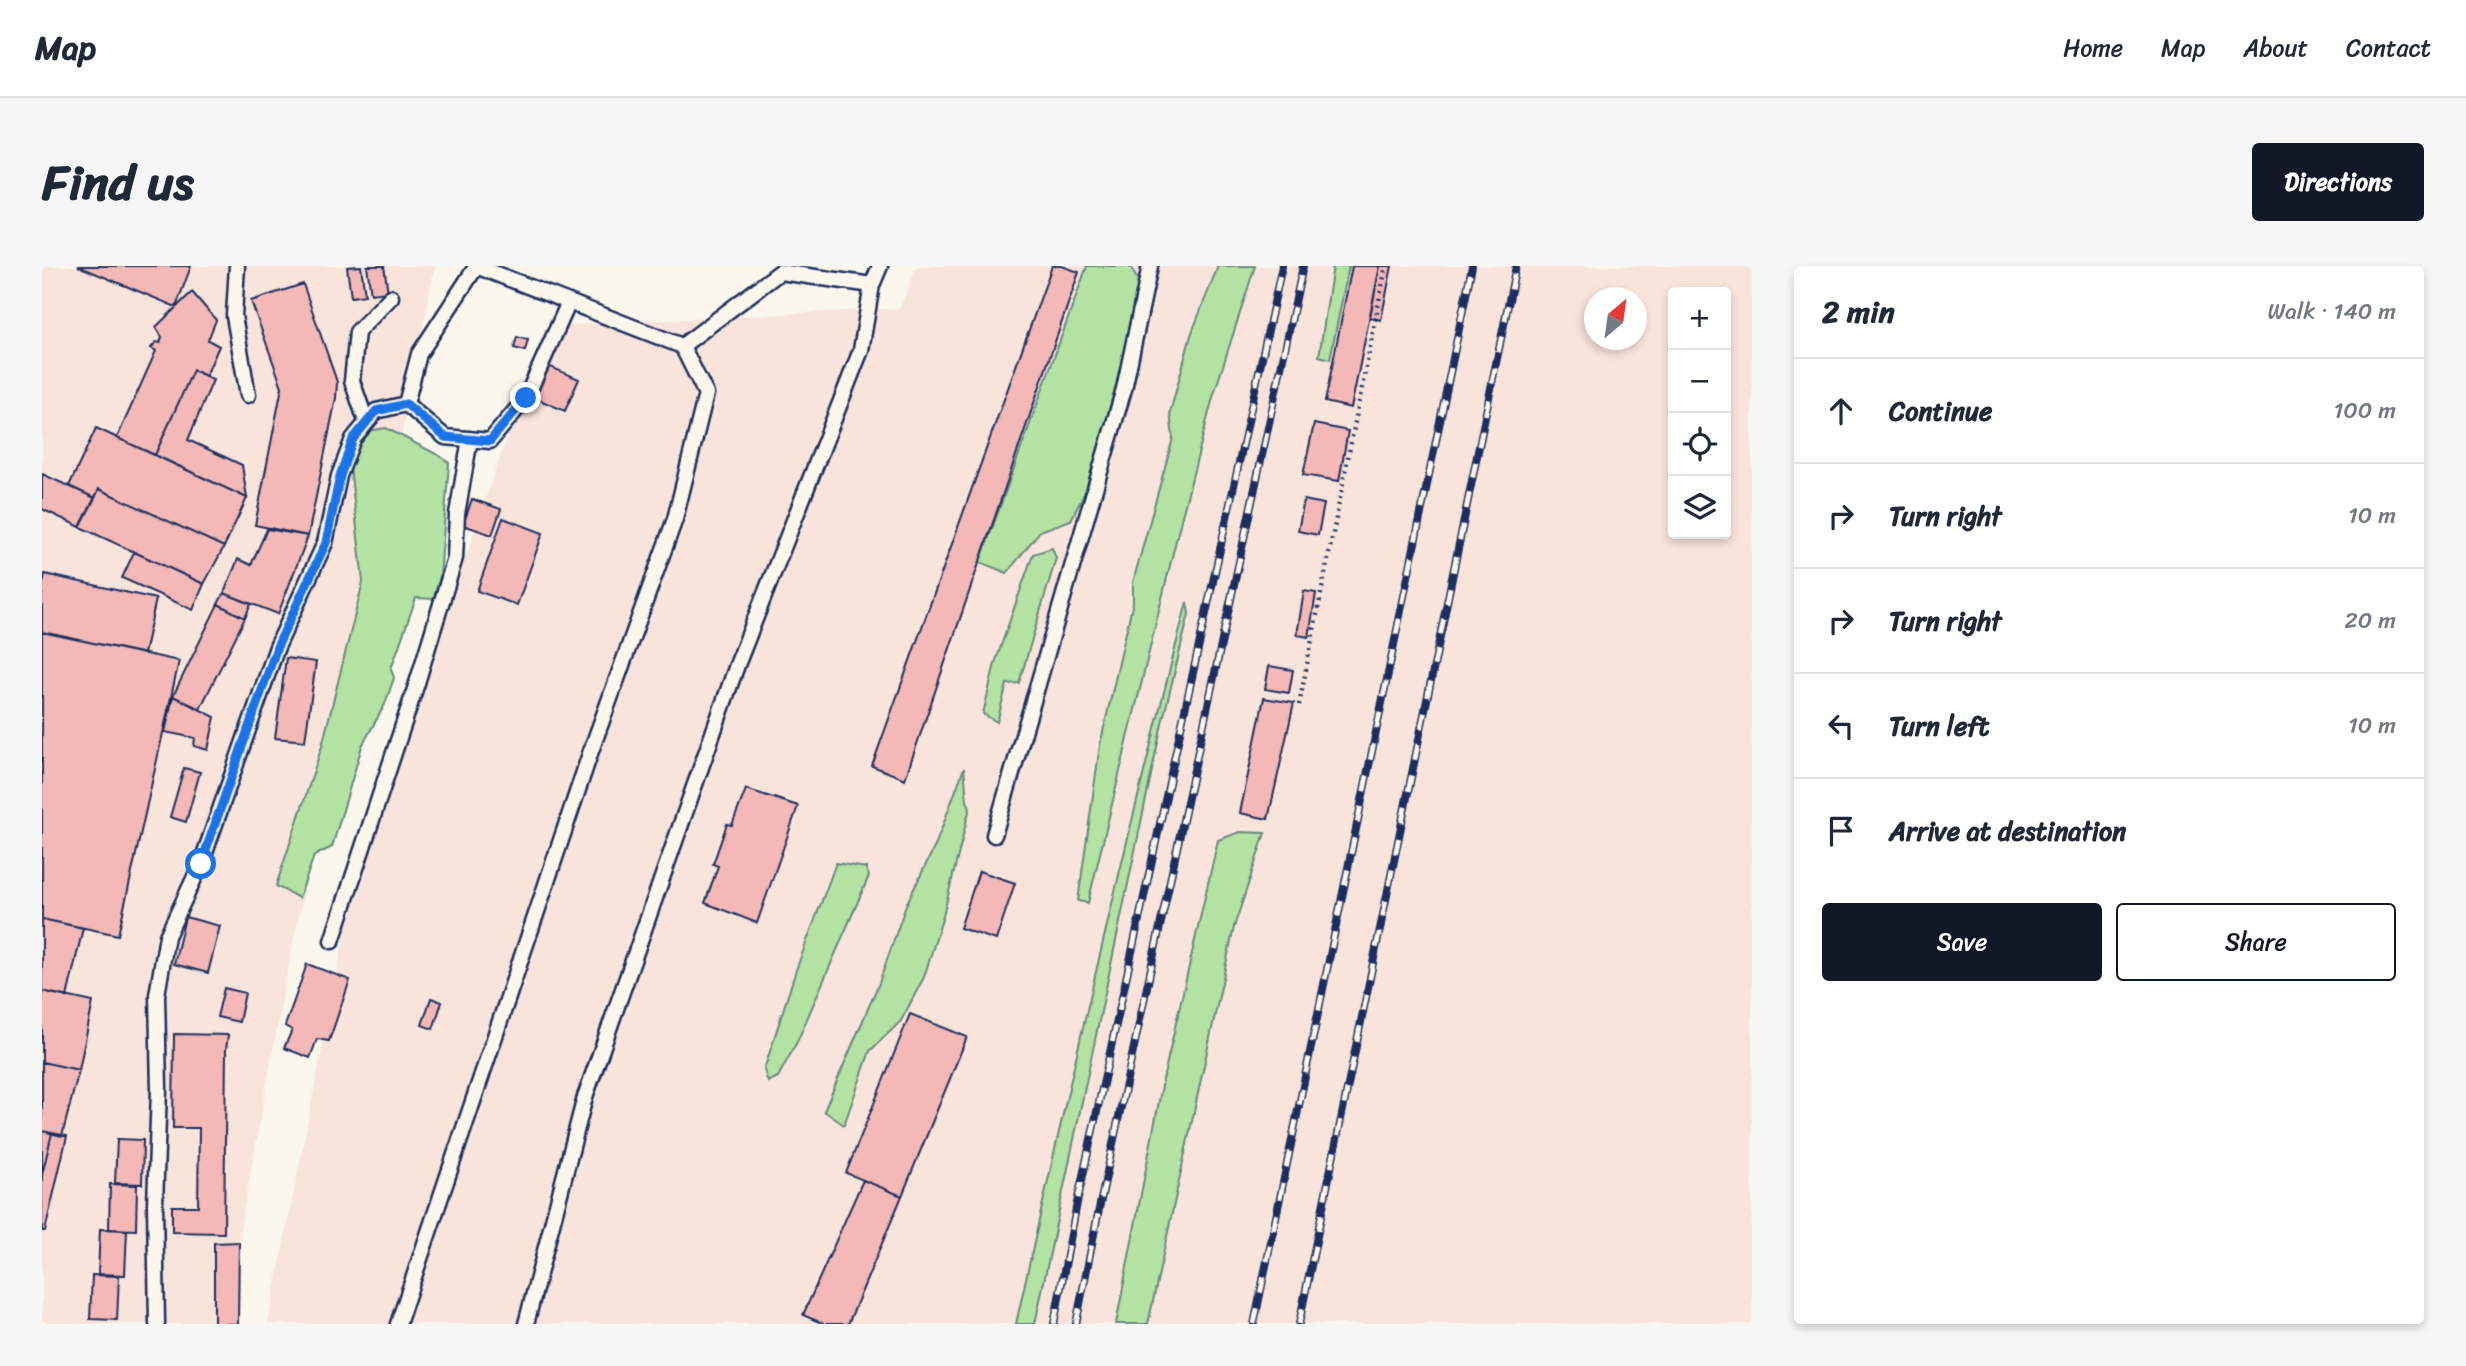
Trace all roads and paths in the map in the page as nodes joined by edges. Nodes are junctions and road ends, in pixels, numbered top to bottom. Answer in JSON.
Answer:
{"nodes":[{"id":1,"x":237,"y":266,"type":"edge"},
{"id":2,"x":880,"y":266,"type":"edge"},
{"id":3,"x":1150,"y":266,"type":"edge"},
{"id":4,"x":1386,"y":266,"type":"edge"},
{"id":5,"x":476,"y":267,"type":"edge"},
{"id":6,"x":779,"y":269,"type":"edge"},
{"id":7,"x":872,"y":285,"type":"junction"},
{"id":8,"x":391,"y":297,"type":"dead end"},
{"id":9,"x":569,"y":302,"type":"junction"},
{"id":10,"x":682,"y":345,"type":"junction"},
{"id":11,"x":248,"y":395,"type":"dead end"},
{"id":12,"x":406,"y":404,"type":"junction"},
{"id":13,"x":366,"y":421,"type":"junction"},
{"id":14,"x":470,"y":439,"type":"junction"},
{"id":15,"x":1299,"y":705,"type":"dead end"},
{"id":16,"x":994,"y":835,"type":"dead end"},
{"id":17,"x":332,"y":941,"type":"dead end"},
{"id":18,"x":157,"y":1324,"type":"edge"},
{"id":19,"x":398,"y":1324,"type":"edge"},
{"id":20,"x":526,"y":1324,"type":"edge"}],
"edges":[{"from":1,"to":11,"type":"lane"},
{"from":2,"to":7,"type":"lane"},
{"from":3,"to":16,"type":"lane"},
{"from":4,"to":15,"type":"path"},
{"from":5,"to":9,"type":"lane"},
{"from":5,"to":12,"type":"lane"},
{"from":6,"to":7,"type":"lane"},
{"from":6,"to":10,"type":"lane"},
{"from":7,"to":20,"type":"lane"},
{"from":8,"to":13,"type":"lane"},
{"from":9,"to":10,"type":"lane"},
{"from":9,"to":14,"type":"lane"},
{"from":10,"to":19,"type":"lane"},
{"from":12,"to":13,"type":"lane"},
{"from":12,"to":14,"type":"lane"},
{"from":13,"to":18,"type":"lane"},
{"from":14,"to":17,"type":"lane"}]}
